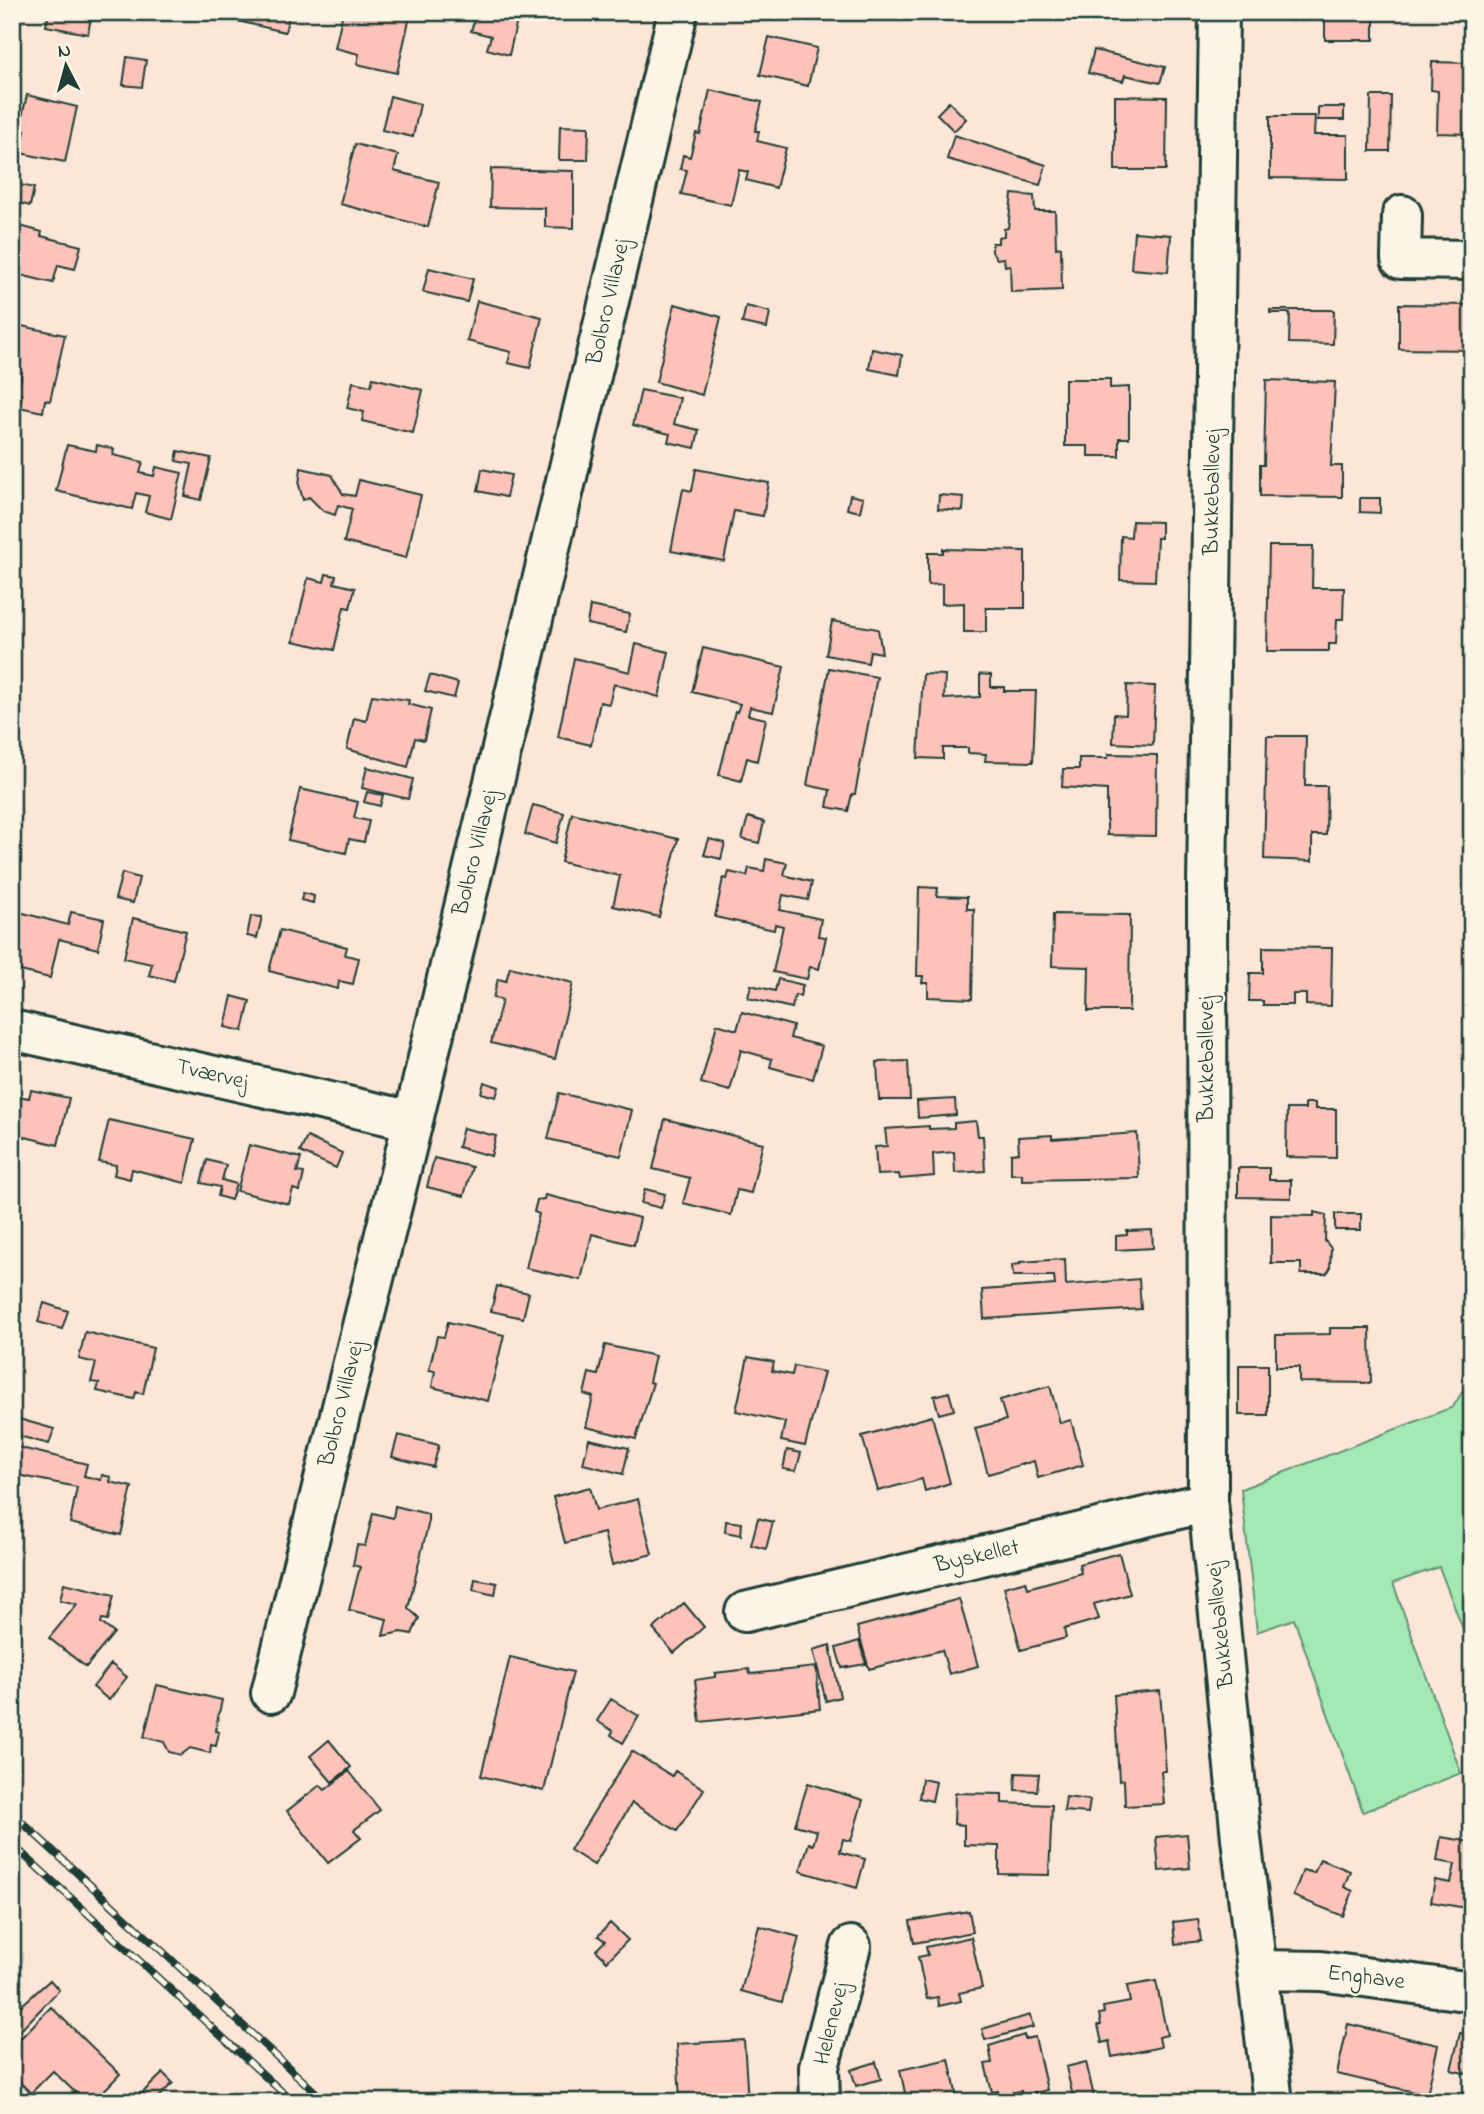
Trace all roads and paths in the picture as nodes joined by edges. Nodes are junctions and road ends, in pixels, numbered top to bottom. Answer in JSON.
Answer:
{"nodes":[{"id":1,"x":678,"y":12,"type":"edge"},
{"id":2,"x":1219,"y":12,"type":"edge"},
{"id":3,"x":1402,"y":215,"type":"dead end"},
{"id":4,"x":1472,"y":260,"type":"edge"},
{"id":5,"x":12,"y":1030,"type":"edge"},
{"id":6,"x":413,"y":1121,"type":"junction"},
{"id":7,"x":1208,"y":1502,"type":"junction"},
{"id":8,"x":745,"y":1612,"type":"dead end"},
{"id":9,"x":271,"y":1693,"type":"dead end"},
{"id":10,"x":851,"y":1946,"type":"dead end"},
{"id":11,"x":1259,"y":1970,"type":"junction"},
{"id":12,"x":1472,"y":1992,"type":"edge"},
{"id":13,"x":820,"y":2102,"type":"edge"},
{"id":14,"x":1273,"y":2102,"type":"edge"}],
"edges":[{"from":1,"to":6,"type":"street","name":"Bolbro Villavej"},
{"from":2,"to":7,"type":"street","name":"Bukkeballevej"},
{"from":3,"to":4,"type":"street"},
{"from":5,"to":6,"type":"street","name":"Tværvej"},
{"from":6,"to":9,"type":"street","name":"Bolbro Villavej"},
{"from":7,"to":8,"type":"street","name":"Byskellet"},
{"from":7,"to":11,"type":"street","name":"Bukkeballevej"},
{"from":10,"to":13,"type":"street","name":"Helenevej"},
{"from":11,"to":12,"type":"street","name":"Enghave"},
{"from":11,"to":14,"type":"street","name":"Bukkeballevej"}]}
